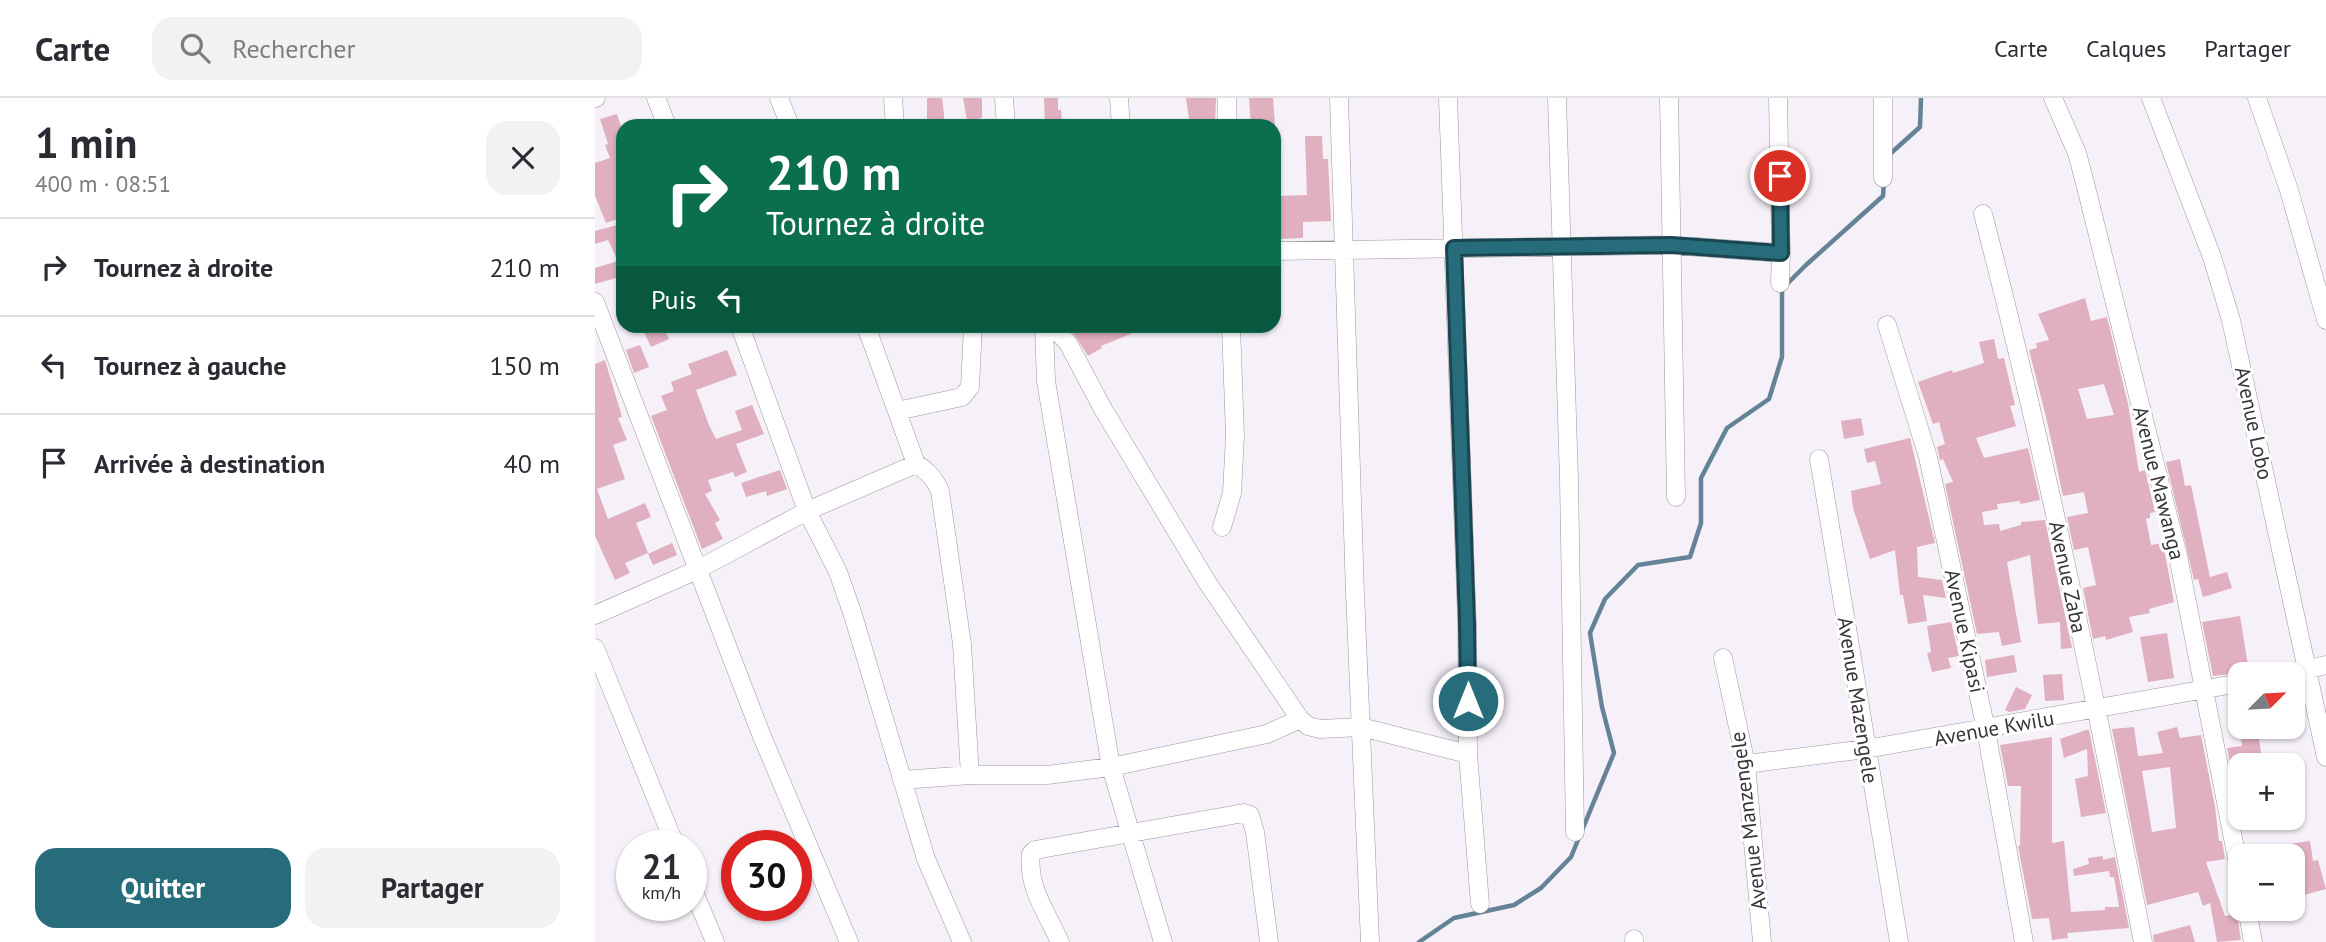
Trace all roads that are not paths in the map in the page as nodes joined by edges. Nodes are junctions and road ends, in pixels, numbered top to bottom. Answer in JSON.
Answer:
{"nodes":[{"id":1,"x":656,"y":98,"type":"edge"},
{"id":2,"x":779,"y":98,"type":"edge"},
{"id":3,"x":893,"y":98,"type":"edge"},
{"id":4,"x":1004,"y":98,"type":"edge"},
{"id":5,"x":1119,"y":98,"type":"edge"},
{"id":6,"x":1227,"y":98,"type":"edge"},
{"id":7,"x":1339,"y":98,"type":"edge"},
{"id":8,"x":1448,"y":98,"type":"edge"},
{"id":9,"x":1557,"y":98,"type":"edge"},
{"id":10,"x":1669,"y":98,"type":"edge"},
{"id":11,"x":1778,"y":98,"type":"edge"},
{"id":12,"x":1883,"y":98,"type":"edge"},
{"id":13,"x":2053,"y":98,"type":"edge"},
{"id":14,"x":2151,"y":98,"type":"edge"},
{"id":15,"x":2257,"y":98,"type":"edge"},
{"id":16,"x":664,"y":119,"type":"edge"},
{"id":17,"x":787,"y":119,"type":"edge"},
{"id":18,"x":894,"y":119,"type":"edge"},
{"id":19,"x":1006,"y":119,"type":"edge"},
{"id":20,"x":1120,"y":119,"type":"edge"},
{"id":21,"x":1227,"y":119,"type":"edge"},
{"id":22,"x":1883,"y":178,"type":"dead end"},
{"id":23,"x":1983,"y":214,"type":"dead end"},
{"id":24,"x":1671,"y":245,"type":"junction"},
{"id":25,"x":1560,"y":247,"type":"junction"},
{"id":26,"x":1454,"y":248,"type":"junction"},
{"id":27,"x":1344,"y":249,"type":"junction"},
{"id":28,"x":1281,"y":251,"type":"edge"},
{"id":29,"x":1781,"y":253,"type":"junction"},
{"id":30,"x":1780,"y":283,"type":"dead end"},
{"id":31,"x":595,"y":302,"type":"edge"},
{"id":32,"x":2326,"y":320,"type":"edge"},
{"id":33,"x":1887,"y":325,"type":"dead end"},
{"id":34,"x":743,"y":333,"type":"edge"},
{"id":35,"x":869,"y":333,"type":"edge"},
{"id":36,"x":973,"y":333,"type":"edge"},
{"id":37,"x":1046,"y":333,"type":"edge"},
{"id":38,"x":1058,"y":333,"type":"edge"},
{"id":39,"x":1231,"y":333,"type":"edge"},
{"id":40,"x":897,"y":411,"type":"junction"},
{"id":41,"x":1819,"y":459,"type":"dead end"},
{"id":42,"x":916,"y":464,"type":"junction"},
{"id":43,"x":1676,"y":497,"type":"dead end"},
{"id":44,"x":807,"y":511,"type":"junction"},
{"id":45,"x":1222,"y":527,"type":"dead end"},
{"id":46,"x":697,"y":570,"type":"junction"},
{"id":47,"x":595,"y":615,"type":"edge"},
{"id":48,"x":595,"y":648,"type":"edge"},
{"id":49,"x":1723,"y":659,"type":"dead end"},
{"id":50,"x":2326,"y":665,"type":"edge"},
{"id":51,"x":2307,"y":670,"type":"junction"},
{"id":52,"x":2228,"y":686,"type":"edge"},
{"id":53,"x":2204,"y":691,"type":"junction"},
{"id":54,"x":2097,"y":709,"type":"junction"},
{"id":55,"x":1300,"y":719,"type":"junction"},
{"id":56,"x":1361,"y":727,"type":"junction"},
{"id":57,"x":1986,"y":730,"type":"junction"},
{"id":58,"x":1866,"y":750,"type":"junction"},
{"id":59,"x":1468,"y":754,"type":"junction"},
{"id":60,"x":2326,"y":757,"type":"edge"},
{"id":61,"x":1746,"y":764,"type":"junction"},
{"id":62,"x":1111,"y":767,"type":"junction"},
{"id":63,"x":970,"y":775,"type":"junction"},
{"id":64,"x":902,"y":780,"type":"junction"},
{"id":65,"x":669,"y":830,"type":"edge"},
{"id":66,"x":1575,"y":832,"type":"dead end"},
{"id":67,"x":1131,"y":834,"type":"junction"},
{"id":68,"x":2234,"y":844,"type":"edge"},
{"id":69,"x":1480,"y":904,"type":"dead end"},
{"id":70,"x":706,"y":921,"type":"edge"},
{"id":71,"x":2249,"y":921,"type":"edge"},
{"id":72,"x":715,"y":942,"type":"edge"},
{"id":73,"x":849,"y":942,"type":"edge"},
{"id":74,"x":962,"y":942,"type":"edge"},
{"id":75,"x":1061,"y":942,"type":"edge"},
{"id":76,"x":1163,"y":942,"type":"edge"},
{"id":77,"x":1269,"y":942,"type":"edge"},
{"id":78,"x":1370,"y":942,"type":"edge"},
{"id":79,"x":1762,"y":942,"type":"edge"},
{"id":80,"x":1899,"y":942,"type":"edge"},
{"id":81,"x":2024,"y":942,"type":"edge"},
{"id":82,"x":2143,"y":942,"type":"edge"},
{"id":83,"x":2253,"y":942,"type":"edge"}],
"edges":[{"from":1,"to":16,"type":"street"},
{"from":2,"to":17,"type":"street"},
{"from":3,"to":18,"type":"street"},
{"from":4,"to":19,"type":"street"},
{"from":5,"to":20,"type":"street"},
{"from":6,"to":21,"type":"street"},
{"from":7,"to":27,"type":"street"},
{"from":8,"to":26,"type":"street"},
{"from":9,"to":25,"type":"street"},
{"from":10,"to":24,"type":"street"},
{"from":11,"to":29,"type":"street"},
{"from":12,"to":22,"type":"street"},
{"from":13,"to":53,"type":"street","name":"Avenue Mawanga"},
{"from":14,"to":51,"type":"street","name":"Avenue Lobo"},
{"from":15,"to":32,"type":"street"},
{"from":23,"to":54,"type":"street","name":"Avenue Zaba"},
{"from":24,"to":25,"type":"street"},
{"from":24,"to":29,"type":"street"},
{"from":24,"to":43,"type":"street"},
{"from":25,"to":26,"type":"street"},
{"from":25,"to":66,"type":"street"},
{"from":26,"to":27,"type":"street"},
{"from":26,"to":59,"type":"street"},
{"from":27,"to":28,"type":"street"},
{"from":27,"to":56,"type":"street"},
{"from":29,"to":30,"type":"street"},
{"from":31,"to":46,"type":"street"},
{"from":33,"to":57,"type":"street","name":"Avenue Kipasi"},
{"from":34,"to":44,"type":"street"},
{"from":35,"to":40,"type":"street"},
{"from":36,"to":40,"type":"street"},
{"from":37,"to":62,"type":"street"},
{"from":38,"to":55,"type":"street"},
{"from":39,"to":45,"type":"street"},
{"from":40,"to":42,"type":"street"},
{"from":41,"to":58,"type":"street","name":"Avenue Mazengele"},
{"from":42,"to":44,"type":"street"},
{"from":42,"to":63,"type":"street"},
{"from":44,"to":46,"type":"street"},
{"from":44,"to":64,"type":"street"},
{"from":46,"to":47,"type":"street"},
{"from":46,"to":73,"type":"street"},
{"from":48,"to":65,"type":"street"},
{"from":49,"to":61,"type":"street","name":"Avenue Manzengele"},
{"from":50,"to":51,"type":"street"},
{"from":51,"to":60,"type":"street","name":"Avenue Lobo"},
{"from":52,"to":53,"type":"street","name":"Avenue Kwilu"},
{"from":53,"to":54,"type":"street","name":"Avenue Kwilu"},
{"from":53,"to":68,"type":"street","name":"Avenue Mawanga"},
{"from":54,"to":57,"type":"street","name":"Avenue Kwilu"},
{"from":54,"to":82,"type":"street","name":"Avenue Zaba"},
{"from":55,"to":56,"type":"street"},
{"from":55,"to":62,"type":"street"},
{"from":56,"to":59,"type":"street"},
{"from":56,"to":78,"type":"street"},
{"from":57,"to":58,"type":"street","name":"Avenue Kwilu"},
{"from":57,"to":81,"type":"street","name":"Avenue Kipasi"},
{"from":58,"to":61,"type":"street","name":"Avenue Kwilu"},
{"from":58,"to":80,"type":"street","name":"Avenue Mazengele"},
{"from":59,"to":69,"type":"street"},
{"from":61,"to":79,"type":"street","name":"Avenue Manzengele"},
{"from":62,"to":63,"type":"street"},
{"from":62,"to":67,"type":"street"},
{"from":63,"to":64,"type":"street"},
{"from":64,"to":74,"type":"street"},
{"from":67,"to":75,"type":"street"},
{"from":67,"to":76,"type":"street"},
{"from":67,"to":77,"type":"street"},
{"from":70,"to":72,"type":"street"},
{"from":71,"to":83,"type":"street"}]}
